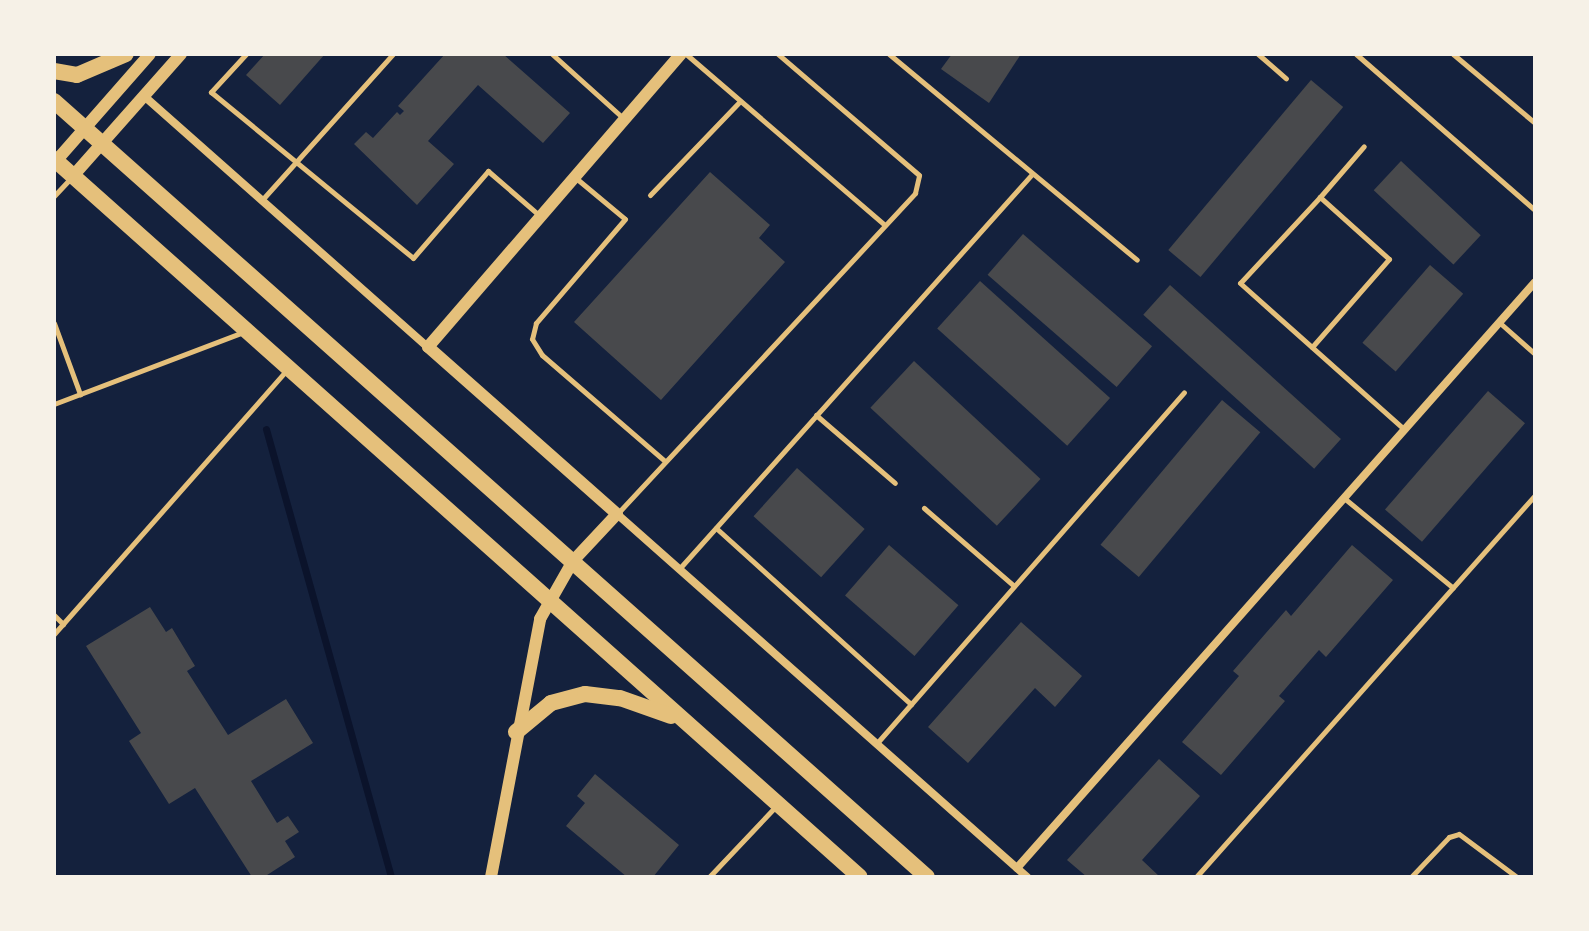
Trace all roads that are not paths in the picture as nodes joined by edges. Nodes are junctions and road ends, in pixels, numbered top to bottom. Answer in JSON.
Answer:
{"nodes":[{"id":1,"x":126,"y":54,"type":"edge"},
{"id":2,"x":150,"y":54,"type":"edge"},
{"id":3,"x":181,"y":54,"type":"edge"},
{"id":4,"x":246,"y":54,"type":"edge"},
{"id":5,"x":393,"y":54,"type":"edge"},
{"id":6,"x":552,"y":54,"type":"edge"},
{"id":7,"x":684,"y":54,"type":"edge"},
{"id":8,"x":778,"y":54,"type":"edge"},
{"id":9,"x":889,"y":54,"type":"edge"},
{"id":10,"x":1258,"y":54,"type":"edge"},
{"id":11,"x":1356,"y":54,"type":"edge"},
{"id":12,"x":1453,"y":54,"type":"edge"},
{"id":13,"x":54,"y":71,"type":"edge"},
{"id":14,"x":1286,"y":78,"type":"dead end"},
{"id":15,"x":144,"y":96,"type":"junction"},
{"id":16,"x":54,"y":101,"type":"edge"},
{"id":17,"x":740,"y":101,"type":"junction"},
{"id":18,"x":624,"y":119,"type":"junction"},
{"id":19,"x":1535,"y":123,"type":"edge"},
{"id":20,"x":84,"y":128,"type":"junction"},
{"id":21,"x":102,"y":144,"type":"junction"},
{"id":22,"x":1364,"y":146,"type":"dead end"},
{"id":23,"x":55,"y":161,"type":"edge"},
{"id":24,"x":295,"y":161,"type":"junction"},
{"id":25,"x":1032,"y":174,"type":"junction"},
{"id":26,"x":73,"y":176,"type":"junction"},
{"id":27,"x":574,"y":177,"type":"junction"},
{"id":28,"x":650,"y":195,"type":"dead end"},
{"id":29,"x":54,"y":196,"type":"edge"},
{"id":30,"x":1320,"y":197,"type":"junction"},
{"id":31,"x":260,"y":201,"type":"junction"},
{"id":32,"x":1535,"y":210,"type":"edge"},
{"id":33,"x":540,"y":216,"type":"junction"},
{"id":34,"x":885,"y":225,"type":"junction"},
{"id":35,"x":1137,"y":260,"type":"dead end"},
{"id":36,"x":1535,"y":282,"type":"edge"},
{"id":37,"x":1499,"y":322,"type":"junction"},
{"id":38,"x":54,"y":323,"type":"edge"},
{"id":39,"x":245,"y":331,"type":"junction"},
{"id":40,"x":428,"y":347,"type":"junction"},
{"id":41,"x":1312,"y":347,"type":"junction"},
{"id":42,"x":1535,"y":354,"type":"edge"},
{"id":43,"x":288,"y":369,"type":"junction"},
{"id":44,"x":1184,"y":392,"type":"dead end"},
{"id":45,"x":80,"y":394,"type":"junction"},
{"id":46,"x":54,"y":404,"type":"edge"},
{"id":47,"x":816,"y":415,"type":"junction"},
{"id":48,"x":1404,"y":429,"type":"junction"},
{"id":49,"x":665,"y":461,"type":"junction"},
{"id":50,"x":895,"y":483,"type":"dead end"},
{"id":51,"x":1535,"y":495,"type":"edge"},
{"id":52,"x":1344,"y":498,"type":"junction"},
{"id":53,"x":924,"y":508,"type":"dead end"},
{"id":54,"x":617,"y":514,"type":"junction"},
{"id":55,"x":716,"y":528,"type":"junction"},
{"id":56,"x":573,"y":561,"type":"junction"},
{"id":57,"x":679,"y":569,"type":"junction"},
{"id":58,"x":1014,"y":586,"type":"junction"},
{"id":59,"x":1453,"y":588,"type":"junction"},
{"id":60,"x":548,"y":598,"type":"junction"},
{"id":61,"x":54,"y":615,"type":"edge"},
{"id":62,"x":63,"y":624,"type":"junction"},
{"id":63,"x":54,"y":634,"type":"edge"},
{"id":64,"x":911,"y":704,"type":"junction"},
{"id":65,"x":691,"y":726,"type":"junction"},
{"id":66,"x":516,"y":732,"type":"junction"},
{"id":67,"x":876,"y":744,"type":"junction"},
{"id":68,"x":777,"y":804,"type":"junction"},
{"id":69,"x":1017,"y":868,"type":"junction"},
{"id":70,"x":491,"y":877,"type":"edge"},
{"id":71,"x":709,"y":877,"type":"edge"},
{"id":72,"x":860,"y":877,"type":"edge"},
{"id":73,"x":927,"y":877,"type":"edge"},
{"id":74,"x":1027,"y":877,"type":"edge"},
{"id":75,"x":1196,"y":877,"type":"edge"},
{"id":76,"x":1411,"y":877,"type":"edge"},
{"id":77,"x":1517,"y":877,"type":"edge"}],
"edges":[{"from":1,"to":13,"type":"main road"},
{"from":2,"to":20,"type":"street"},
{"from":3,"to":15,"type":"street"},
{"from":4,"to":24,"type":"lane"},
{"from":5,"to":24,"type":"lane"},
{"from":6,"to":18,"type":"lane"},
{"from":7,"to":17,"type":"lane"},
{"from":7,"to":18,"type":"street"},
{"from":8,"to":34,"type":"lane"},
{"from":9,"to":25,"type":"lane"},
{"from":10,"to":14,"type":"lane"},
{"from":11,"to":32,"type":"lane"},
{"from":12,"to":19,"type":"lane"},
{"from":15,"to":21,"type":"street"},
{"from":15,"to":31,"type":"street"},
{"from":16,"to":20,"type":"main road"},
{"from":17,"to":28,"type":"lane"},
{"from":17,"to":34,"type":"lane"},
{"from":18,"to":27,"type":"street"},
{"from":20,"to":21,"type":"main road"},
{"from":20,"to":23,"type":"street"},
{"from":21,"to":26,"type":"street"},
{"from":21,"to":56,"type":"main road"},
{"from":22,"to":30,"type":"lane"},
{"from":23,"to":26,"type":"main road"},
{"from":24,"to":31,"type":"lane"},
{"from":24,"to":33,"type":"lane"},
{"from":25,"to":35,"type":"lane"},
{"from":25,"to":47,"type":"lane"},
{"from":26,"to":29,"type":"lane"},
{"from":26,"to":39,"type":"main road"},
{"from":27,"to":33,"type":"street"},
{"from":27,"to":49,"type":"lane"},
{"from":30,"to":41,"type":"lane"},
{"from":30,"to":41,"type":"lane"},
{"from":31,"to":40,"type":"street"},
{"from":33,"to":40,"type":"street"},
{"from":34,"to":49,"type":"lane"},
{"from":36,"to":37,"type":"street"},
{"from":37,"to":42,"type":"lane"},
{"from":37,"to":48,"type":"street"},
{"from":38,"to":45,"type":"lane"},
{"from":39,"to":43,"type":"main road"},
{"from":39,"to":45,"type":"lane"},
{"from":40,"to":54,"type":"street"},
{"from":41,"to":48,"type":"lane"},
{"from":43,"to":60,"type":"main road"},
{"from":43,"to":62,"type":"lane"},
{"from":44,"to":58,"type":"lane"},
{"from":45,"to":46,"type":"lane"},
{"from":47,"to":50,"type":"lane"},
{"from":47,"to":55,"type":"lane"},
{"from":48,"to":52,"type":"street"},
{"from":49,"to":54,"type":"lane"},
{"from":51,"to":59,"type":"lane"},
{"from":52,"to":59,"type":"lane"},
{"from":52,"to":69,"type":"street"},
{"from":53,"to":58,"type":"lane"},
{"from":54,"to":56,"type":"street"},
{"from":54,"to":57,"type":"street"},
{"from":55,"to":57,"type":"lane"},
{"from":55,"to":64,"type":"lane"},
{"from":56,"to":60,"type":"street"},
{"from":56,"to":73,"type":"main road"},
{"from":57,"to":67,"type":"street"},
{"from":58,"to":64,"type":"lane"},
{"from":59,"to":75,"type":"lane"},
{"from":60,"to":65,"type":"main road"},
{"from":60,"to":66,"type":"street"},
{"from":61,"to":62,"type":"lane"},
{"from":62,"to":63,"type":"lane"},
{"from":64,"to":67,"type":"lane"},
{"from":65,"to":66,"type":"main road"},
{"from":65,"to":68,"type":"main road"},
{"from":66,"to":70,"type":"street"},
{"from":67,"to":69,"type":"street"},
{"from":68,"to":71,"type":"lane"},
{"from":68,"to":72,"type":"main road"},
{"from":69,"to":74,"type":"street"},
{"from":76,"to":77,"type":"lane"}]}
